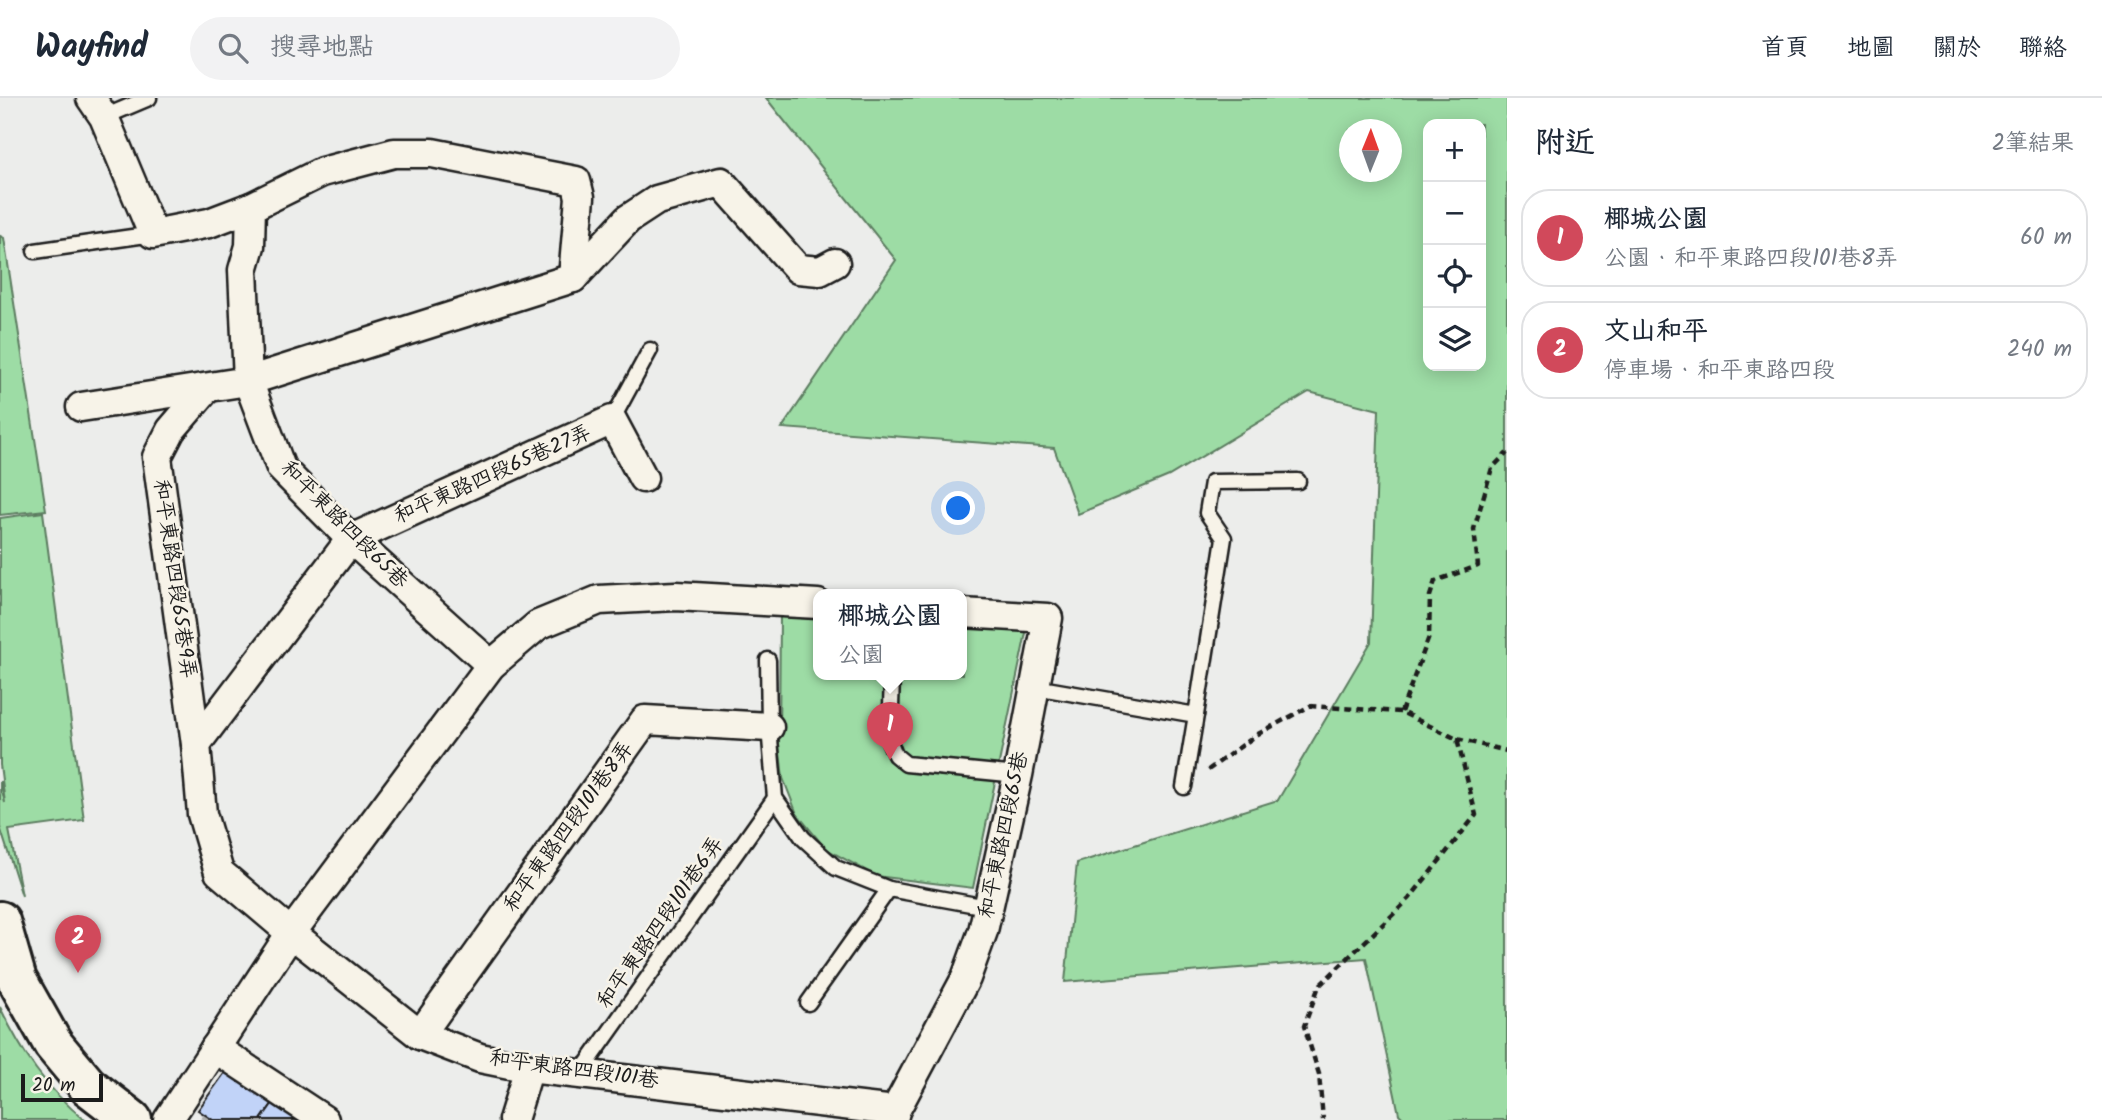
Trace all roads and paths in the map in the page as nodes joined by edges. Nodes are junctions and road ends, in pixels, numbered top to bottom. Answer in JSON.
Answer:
{"nodes":[{"id":1,"x":149,"y":98,"type":"edge"},
{"id":2,"x":98,"y":107,"type":"edge"},
{"id":3,"x":251,"y":207,"type":"junction"},
{"id":4,"x":153,"y":234,"type":"junction"},
{"id":5,"x":35,"y":251,"type":"dead end"},
{"id":6,"x":835,"y":263,"type":"dead end"},
{"id":7,"x":573,"y":278,"type":"junction"},
{"id":8,"x":650,"y":350,"type":"dead end"},
{"id":9,"x":248,"y":381,"type":"junction"},
{"id":10,"x":207,"y":387,"type":"junction"},
{"id":11,"x":81,"y":407,"type":"dead end"},
{"id":12,"x":612,"y":420,"type":"junction"},
{"id":13,"x":1507,"y":453,"type":"edge"},
{"id":14,"x":643,"y":478,"type":"dead end"},
{"id":15,"x":1298,"y":481,"type":"dead end"},
{"id":16,"x":351,"y":539,"type":"junction"},
{"id":17,"x":813,"y":604,"type":"edge"},
{"id":18,"x":967,"y":613,"type":"edge"},
{"id":19,"x":768,"y":660,"type":"dead end"},
{"id":20,"x":491,"y":665,"type":"junction"},
{"id":21,"x":892,"y":680,"type":"edge"},
{"id":22,"x":1035,"y":687,"type":"junction"},
{"id":23,"x":1401,"y":712,"type":"junction"},
{"id":24,"x":1196,"y":715,"type":"junction"},
{"id":25,"x":769,"y":727,"type":"junction"},
{"id":26,"x":1457,"y":739,"type":"junction"},
{"id":27,"x":196,"y":744,"type":"junction"},
{"id":28,"x":1507,"y":751,"type":"edge"},
{"id":29,"x":1018,"y":775,"type":"junction"},
{"id":30,"x":1184,"y":787,"type":"joint"},
{"id":31,"x":775,"y":798,"type":"junction"},
{"id":32,"x":889,"y":889,"type":"junction"},
{"id":33,"x":987,"y":907,"type":"junction"},
{"id":34,"x":0,"y":921,"type":"edge"},
{"id":35,"x":291,"y":933,"type":"junction"},
{"id":36,"x":808,"y":1003,"type":"dead end"},
{"id":37,"x":420,"y":1035,"type":"junction"},
{"id":38,"x":215,"y":1048,"type":"junction"},
{"id":39,"x":529,"y":1068,"type":"junction"},
{"id":40,"x":581,"y":1072,"type":"junction"},
{"id":41,"x":894,"y":1116,"type":"edge"},
{"id":42,"x":132,"y":1120,"type":"edge"},
{"id":43,"x":168,"y":1120,"type":"edge"},
{"id":44,"x":324,"y":1120,"type":"edge"},
{"id":45,"x":513,"y":1120,"type":"edge"},
{"id":46,"x":1323,"y":1120,"type":"edge"}],
"edges":[{"from":1,"to":2,"type":"lane"},
{"from":2,"to":4,"type":"street"},
{"from":3,"to":4,"type":"street"},
{"from":3,"to":7,"type":"street"},
{"from":3,"to":9,"type":"street","name":"和平東路四段65巷"},
{"from":4,"to":5,"type":"lane"},
{"from":6,"to":7,"type":"street"},
{"from":7,"to":9,"type":"street"},
{"from":8,"to":12,"type":"lane"},
{"from":9,"to":10,"type":"street"},
{"from":9,"to":16,"type":"street","name":"和平東路四段65巷"},
{"from":10,"to":11,"type":"street"},
{"from":10,"to":27,"type":"street","name":"和平東路四段65巷9弄"},
{"from":12,"to":14,"type":"street","name":"和平東路四段65巷27弄"},
{"from":12,"to":16,"type":"street","name":"和平東路四段65巷27弄"},
{"from":13,"to":23,"type":"path"},
{"from":15,"to":24,"type":"lane"},
{"from":16,"to":20,"type":"street","name":"和平東路四段65巷"},
{"from":16,"to":27,"type":"street"},
{"from":17,"to":20,"type":"street"},
{"from":18,"to":22,"type":"street","name":"和平東路四段65巷"},
{"from":19,"to":25,"type":"lane"},
{"from":20,"to":35,"type":"street"},
{"from":21,"to":29,"type":"lane"},
{"from":22,"to":24,"type":"lane"},
{"from":22,"to":29,"type":"street","name":"和平東路四段65巷"},
{"from":23,"to":26,"type":"path"},
{"from":23,"to":30,"type":"path"},
{"from":24,"to":30,"type":"lane"},
{"from":25,"to":31,"type":"lane"},
{"from":25,"to":37,"type":"street","name":"和平東路四段101巷8弄"},
{"from":26,"to":28,"type":"path"},
{"from":26,"to":46,"type":"path"},
{"from":27,"to":35,"type":"street","name":"和平東路四段65巷9弄"},
{"from":29,"to":33,"type":"street","name":"和平東路四段65巷"},
{"from":31,"to":32,"type":"lane"},
{"from":31,"to":40,"type":"lane","name":"和平東路四段101巷6弄"},
{"from":32,"to":33,"type":"lane"},
{"from":32,"to":36,"type":"lane"},
{"from":33,"to":41,"type":"street","name":"和平東路四段65巷"},
{"from":34,"to":42,"type":"main road"},
{"from":35,"to":37,"type":"street","name":"和平東路四段101巷"},
{"from":35,"to":38,"type":"street"},
{"from":37,"to":39,"type":"street","name":"和平東路四段101巷"},
{"from":38,"to":43,"type":"street"},
{"from":38,"to":44,"type":"street"},
{"from":39,"to":40,"type":"street","name":"和平東路四段101巷"},
{"from":39,"to":45,"type":"street"},
{"from":40,"to":41,"type":"street","name":"和平東路四段101巷"}]}
